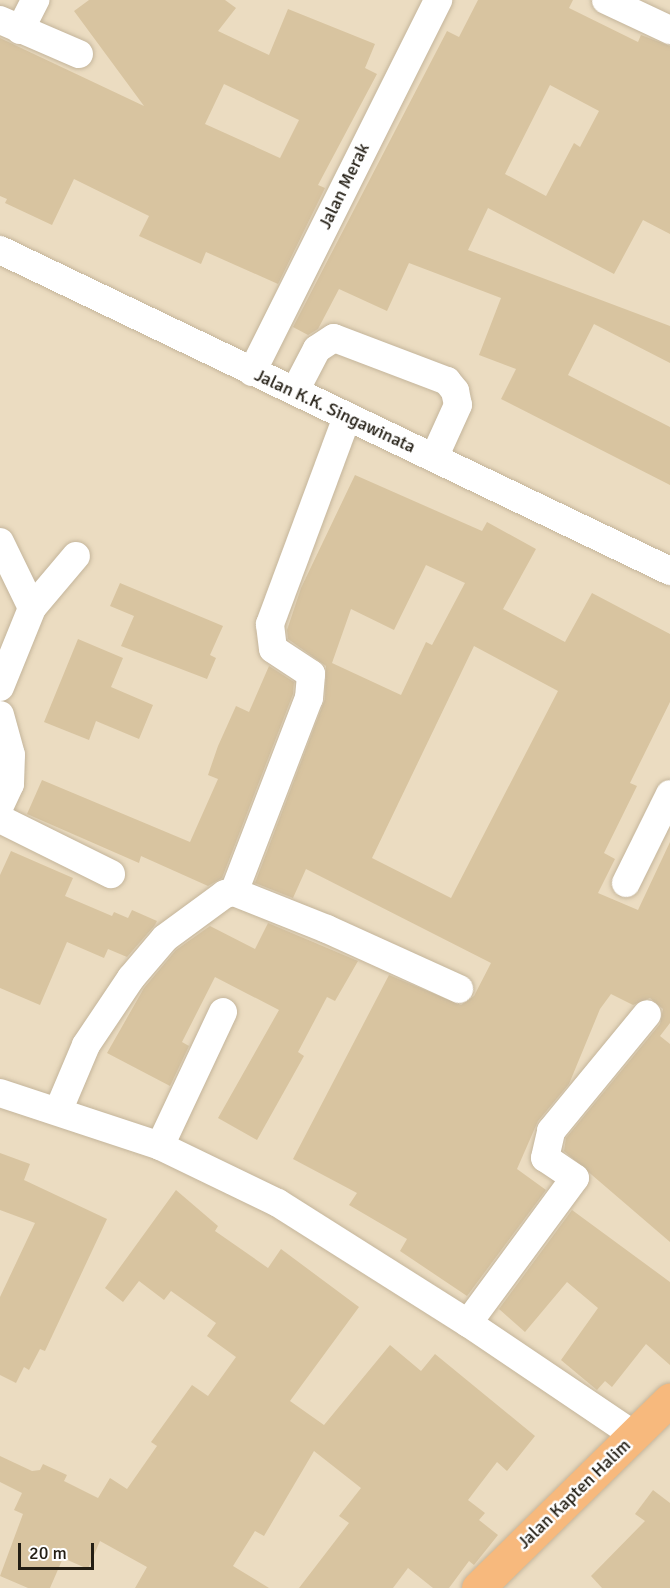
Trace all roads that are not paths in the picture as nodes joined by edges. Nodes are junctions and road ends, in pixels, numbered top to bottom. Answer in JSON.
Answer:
{"nodes":[{"id":1,"x":35,"y":0,"type":"edge"},
{"id":2,"x":438,"y":0,"type":"edge"},
{"id":3,"x":606,"y":0,"type":"edge"},
{"id":4,"x":10,"y":25,"type":"edge"},
{"id":5,"x":670,"y":30,"type":"edge"},
{"id":6,"x":79,"y":54,"type":"dead end"},
{"id":7,"x":0,"y":250,"type":"edge"},
{"id":8,"x":252,"y":372,"type":"junction"},
{"id":9,"x":295,"y":391,"type":"junction"},
{"id":10,"x":347,"y":417,"type":"junction"},
{"id":11,"x":434,"y":458,"type":"junction"},
{"id":12,"x":0,"y":542,"type":"edge"},
{"id":13,"x":76,"y":556,"type":"dead end"},
{"id":14,"x":670,"y":571,"type":"edge"},
{"id":15,"x":32,"y":608,"type":"junction"},
{"id":16,"x":0,"y":687,"type":"edge"},
{"id":17,"x":0,"y":715,"type":"edge"},
{"id":18,"x":670,"y":794,"type":"edge"},
{"id":19,"x":0,"y":805,"type":"edge"},
{"id":20,"x":0,"y":819,"type":"edge"},
{"id":21,"x":111,"y":874,"type":"dead end"},
{"id":22,"x":626,"y":883,"type":"dead end"},
{"id":23,"x":234,"y":892,"type":"junction"},
{"id":24,"x":459,"y":989,"type":"dead end"},
{"id":25,"x":223,"y":1012,"type":"dead end"},
{"id":26,"x":646,"y":1014,"type":"dead end"},
{"id":27,"x":0,"y":1093,"type":"edge"},
{"id":28,"x":59,"y":1109,"type":"junction"},
{"id":29,"x":160,"y":1146,"type":"junction"},
{"id":30,"x":468,"y":1323,"type":"junction"},
{"id":31,"x":670,"y":1399,"type":"edge"},
{"id":32,"x":634,"y":1436,"type":"junction"},
{"id":33,"x":478,"y":1588,"type":"edge"}],
"edges":[{"from":1,"to":4,"type":"street"},
{"from":2,"to":8,"type":"street","name":"Jalan Merak"},
{"from":3,"to":5,"type":"street"},
{"from":4,"to":6,"type":"street"},
{"from":7,"to":8,"type":"street","name":"Jalan K.K. Singawinata"},
{"from":8,"to":9,"type":"street","name":"Jalan K.K. Singawinata"},
{"from":9,"to":10,"type":"street","name":"Jalan K.K. Singawinata"},
{"from":9,"to":11,"type":"street"},
{"from":10,"to":11,"type":"street","name":"Jalan K.K. Singawinata"},
{"from":10,"to":23,"type":"street"},
{"from":11,"to":14,"type":"street","name":"Jalan K.K. Singawinata"},
{"from":12,"to":15,"type":"street"},
{"from":13,"to":15,"type":"street"},
{"from":15,"to":16,"type":"street"},
{"from":17,"to":19,"type":"street"},
{"from":18,"to":22,"type":"street"},
{"from":20,"to":21,"type":"street"},
{"from":23,"to":24,"type":"street"},
{"from":23,"to":28,"type":"street"},
{"from":25,"to":29,"type":"street"},
{"from":26,"to":30,"type":"street"},
{"from":27,"to":28,"type":"street"},
{"from":28,"to":29,"type":"street"},
{"from":29,"to":30,"type":"street"},
{"from":30,"to":32,"type":"street"},
{"from":31,"to":32,"type":"main road","name":"Jalan Kapten Halim"},
{"from":32,"to":33,"type":"main road","name":"Jalan Kapten Halim"}]}
